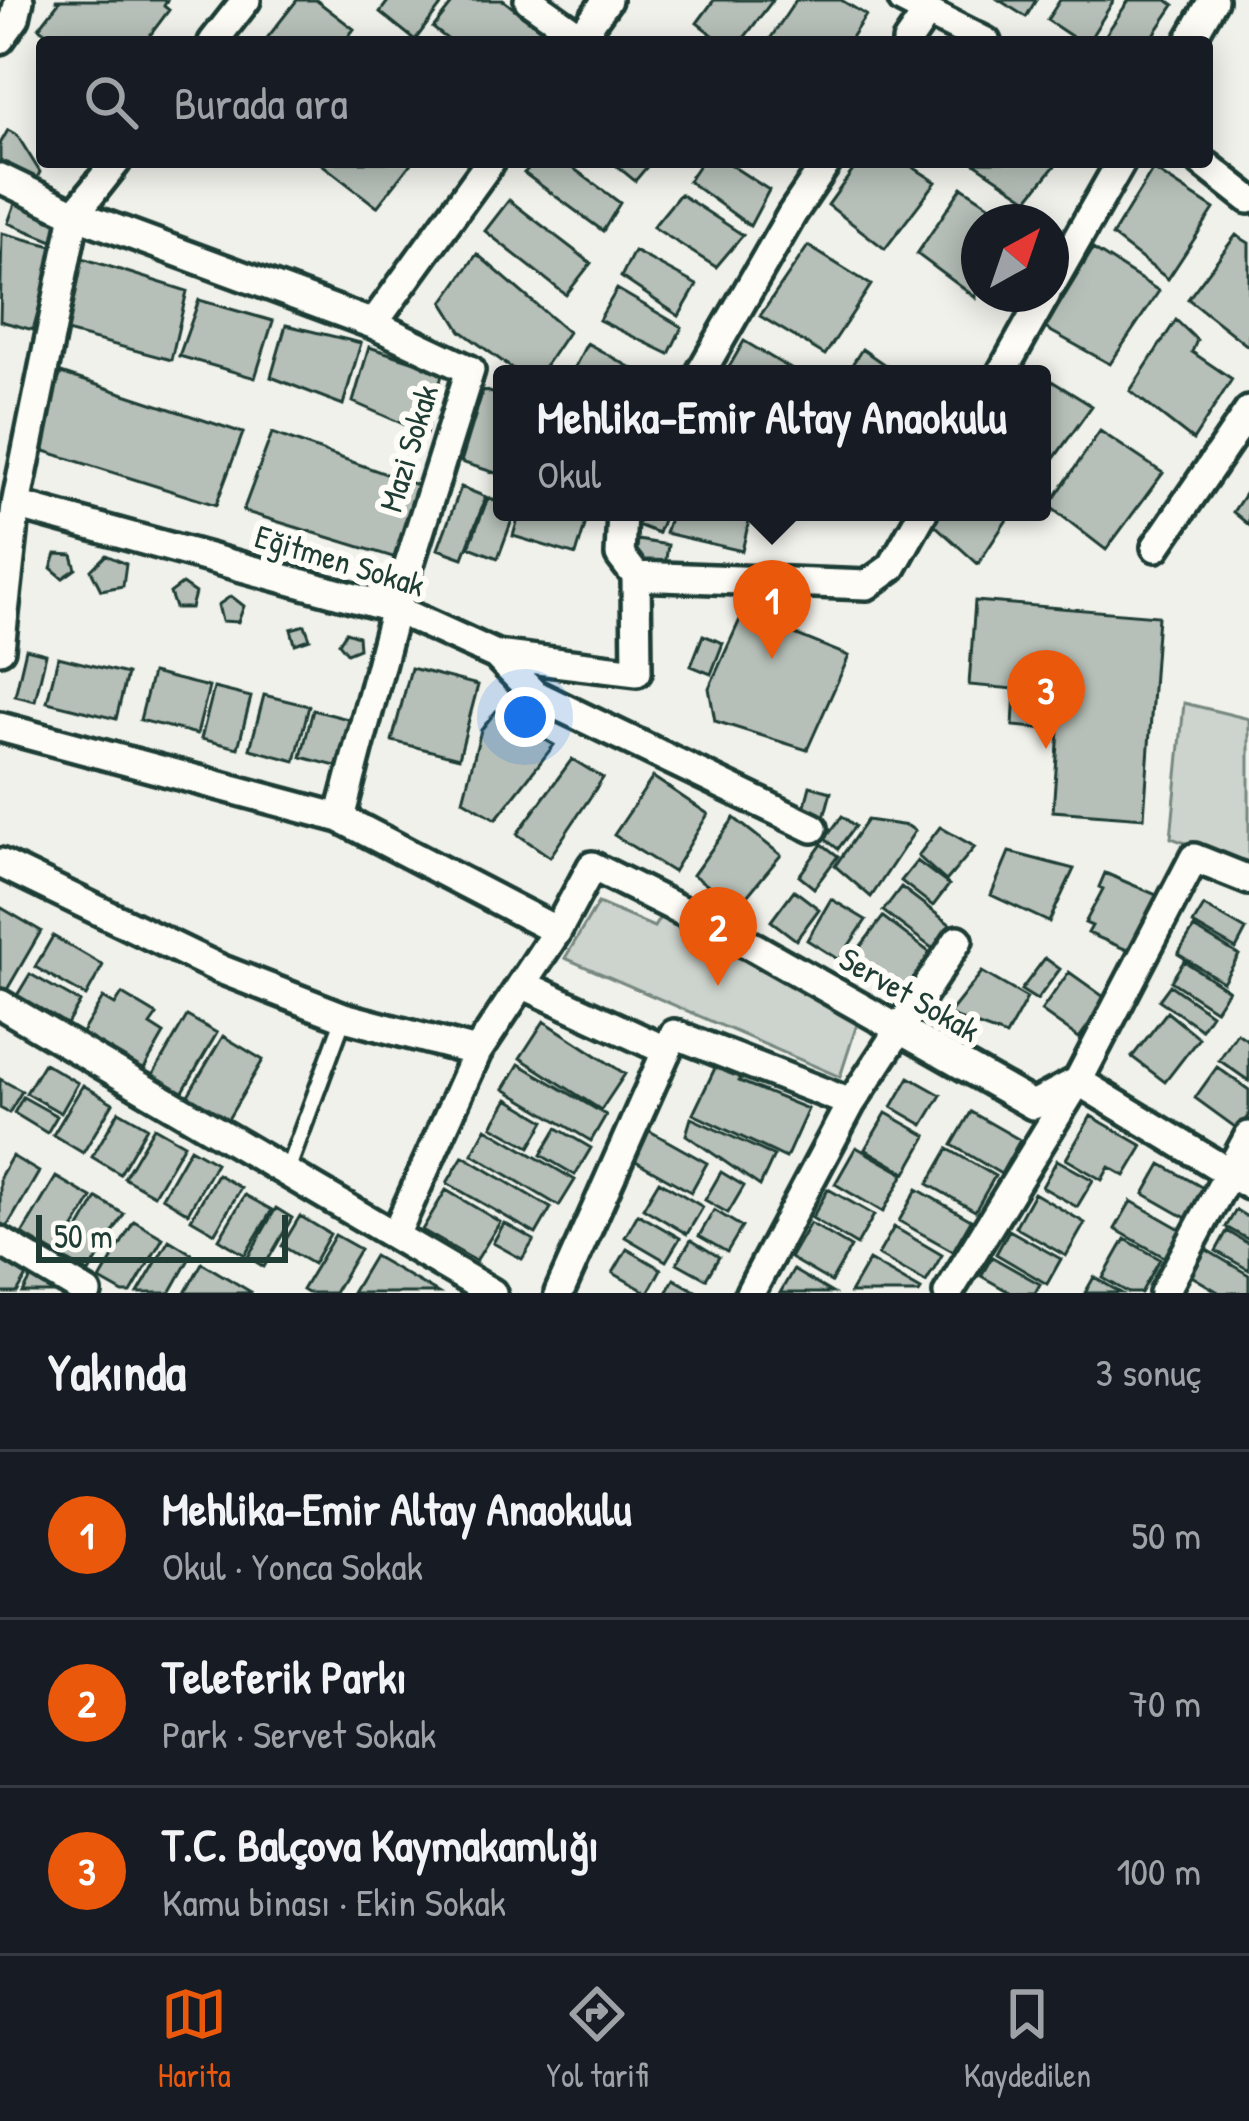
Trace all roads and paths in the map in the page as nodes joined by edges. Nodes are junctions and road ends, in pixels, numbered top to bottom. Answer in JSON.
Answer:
{"nodes":[{"id":1,"x":19,"y":0,"type":"edge"},
{"id":2,"x":246,"y":0,"type":"edge"},
{"id":3,"x":530,"y":0,"type":"edge"},
{"id":4,"x":607,"y":0,"type":"edge"},
{"id":5,"x":1213,"y":0,"type":"edge"},
{"id":6,"x":915,"y":6,"type":"edge"},
{"id":7,"x":218,"y":36,"type":"edge"},
{"id":8,"x":575,"y":36,"type":"edge"},
{"id":9,"x":581,"y":36,"type":"edge"},
{"id":10,"x":908,"y":36,"type":"edge"},
{"id":11,"x":974,"y":36,"type":"edge"},
{"id":12,"x":1192,"y":36,"type":"edge"},
{"id":13,"x":0,"y":38,"type":"edge"},
{"id":14,"x":111,"y":168,"type":"edge"},
{"id":15,"x":486,"y":168,"type":"edge"},
{"id":16,"x":822,"y":168,"type":"edge"},
{"id":17,"x":1117,"y":168,"type":"edge"},
{"id":18,"x":1210,"y":168,"type":"edge"},
{"id":19,"x":0,"y":178,"type":"edge"},
{"id":20,"x":1249,"y":199,"type":"edge"},
{"id":21,"x":75,"y":214,"type":"junction"},
{"id":22,"x":1069,"y":253,"type":"edge"},
{"id":23,"x":1036,"y":312,"type":"edge"},
{"id":24,"x":373,"y":324,"type":"junction"},
{"id":25,"x":705,"y":365,"type":"edge"},
{"id":26,"x":1006,"y":365,"type":"edge"},
{"id":27,"x":1249,"y":411,"type":"edge"},
{"id":28,"x":16,"y":505,"type":"junction"},
{"id":29,"x":622,"y":521,"type":"edge"},
{"id":30,"x":918,"y":521,"type":"edge"},
{"id":31,"x":1156,"y":547,"type":"dead end"},
{"id":32,"x":636,"y":576,"type":"junction"},
{"id":33,"x":395,"y":609,"type":"junction"},
{"id":34,"x":0,"y":649,"type":"edge"},
{"id":35,"x":496,"y":655,"type":"junction"},
{"id":36,"x":0,"y":727,"type":"edge"},
{"id":37,"x":340,"y":818,"type":"junction"},
{"id":38,"x":813,"y":828,"type":"dead end"},
{"id":39,"x":0,"y":863,"type":"edge"},
{"id":40,"x":1249,"y":880,"type":"edge"},
{"id":41,"x":556,"y":931,"type":"junction"},
{"id":42,"x":958,"y":940,"type":"dead end"},
{"id":43,"x":521,"y":984,"type":"junction"},
{"id":44,"x":0,"y":1004,"type":"edge"},
{"id":45,"x":344,"y":1017,"type":"junction"},
{"id":46,"x":901,"y":1030,"type":"junction"},
{"id":47,"x":667,"y":1051,"type":"junction"},
{"id":48,"x":477,"y":1052,"type":"junction"},
{"id":49,"x":1078,"y":1081,"type":"junction"},
{"id":50,"x":851,"y":1103,"type":"junction"},
{"id":51,"x":1249,"y":1136,"type":"edge"},
{"id":52,"x":287,"y":1171,"type":"junction"},
{"id":53,"x":1239,"y":1179,"type":"edge"},
{"id":54,"x":396,"y":1233,"type":"junction"},
{"id":55,"x":0,"y":1241,"type":"edge"},
{"id":56,"x":87,"y":1293,"type":"edge"},
{"id":57,"x":491,"y":1293,"type":"edge"},
{"id":58,"x":559,"y":1293,"type":"edge"},
{"id":59,"x":750,"y":1293,"type":"edge"},
{"id":60,"x":948,"y":1293,"type":"edge"},
{"id":61,"x":1164,"y":1293,"type":"edge"}],
"edges":[{"from":1,"to":13,"type":"street"},
{"from":2,"to":7,"type":"street"},
{"from":3,"to":8,"type":"street"},
{"from":4,"to":9,"type":"street"},
{"from":5,"to":12,"type":"street"},
{"from":6,"to":10,"type":"street"},
{"from":6,"to":11,"type":"street"},
{"from":14,"to":21,"type":"street"},
{"from":15,"to":24,"type":"street"},
{"from":16,"to":25,"type":"street"},
{"from":17,"to":22,"type":"street"},
{"from":18,"to":20,"type":"street"},
{"from":19,"to":21,"type":"street","name":"Mazi Sokak"},
{"from":21,"to":24,"type":"street","name":"Mazi Sokak"},
{"from":21,"to":28,"type":"street"},
{"from":23,"to":26,"type":"street"},
{"from":24,"to":33,"type":"street","name":"Mazi Sokak"},
{"from":27,"to":31,"type":"street"},
{"from":28,"to":33,"type":"street","name":"Eğitmen Sokak"},
{"from":28,"to":34,"type":"street"},
{"from":29,"to":32,"type":"street"},
{"from":30,"to":32,"type":"street"},
{"from":32,"to":35,"type":"street"},
{"from":33,"to":35,"type":"street","name":"Eğitmen Sokak"},
{"from":33,"to":37,"type":"street","name":"Mazi Sokak"},
{"from":35,"to":38,"type":"street","name":"Eğitmen Sokak"},
{"from":36,"to":37,"type":"street"},
{"from":37,"to":41,"type":"street"},
{"from":39,"to":45,"type":"street"},
{"from":40,"to":49,"type":"street"},
{"from":41,"to":43,"type":"street"},
{"from":41,"to":46,"type":"street","name":"Servet Sokak"},
{"from":42,"to":46,"type":"street"},
{"from":43,"to":47,"type":"street"},
{"from":43,"to":48,"type":"street"},
{"from":44,"to":52,"type":"street"},
{"from":45,"to":48,"type":"street"},
{"from":45,"to":52,"type":"lane"},
{"from":46,"to":49,"type":"street","name":"Servet Sokak"},
{"from":46,"to":50,"type":"street"},
{"from":47,"to":50,"type":"street"},
{"from":47,"to":58,"type":"street"},
{"from":48,"to":54,"type":"street"},
{"from":49,"to":53,"type":"street"},
{"from":49,"to":60,"type":"street"},
{"from":50,"to":59,"type":"street"},
{"from":51,"to":53,"type":"street"},
{"from":52,"to":54,"type":"street"},
{"from":53,"to":61,"type":"street"},
{"from":54,"to":57,"type":"street"},
{"from":55,"to":56,"type":"street"}]}
